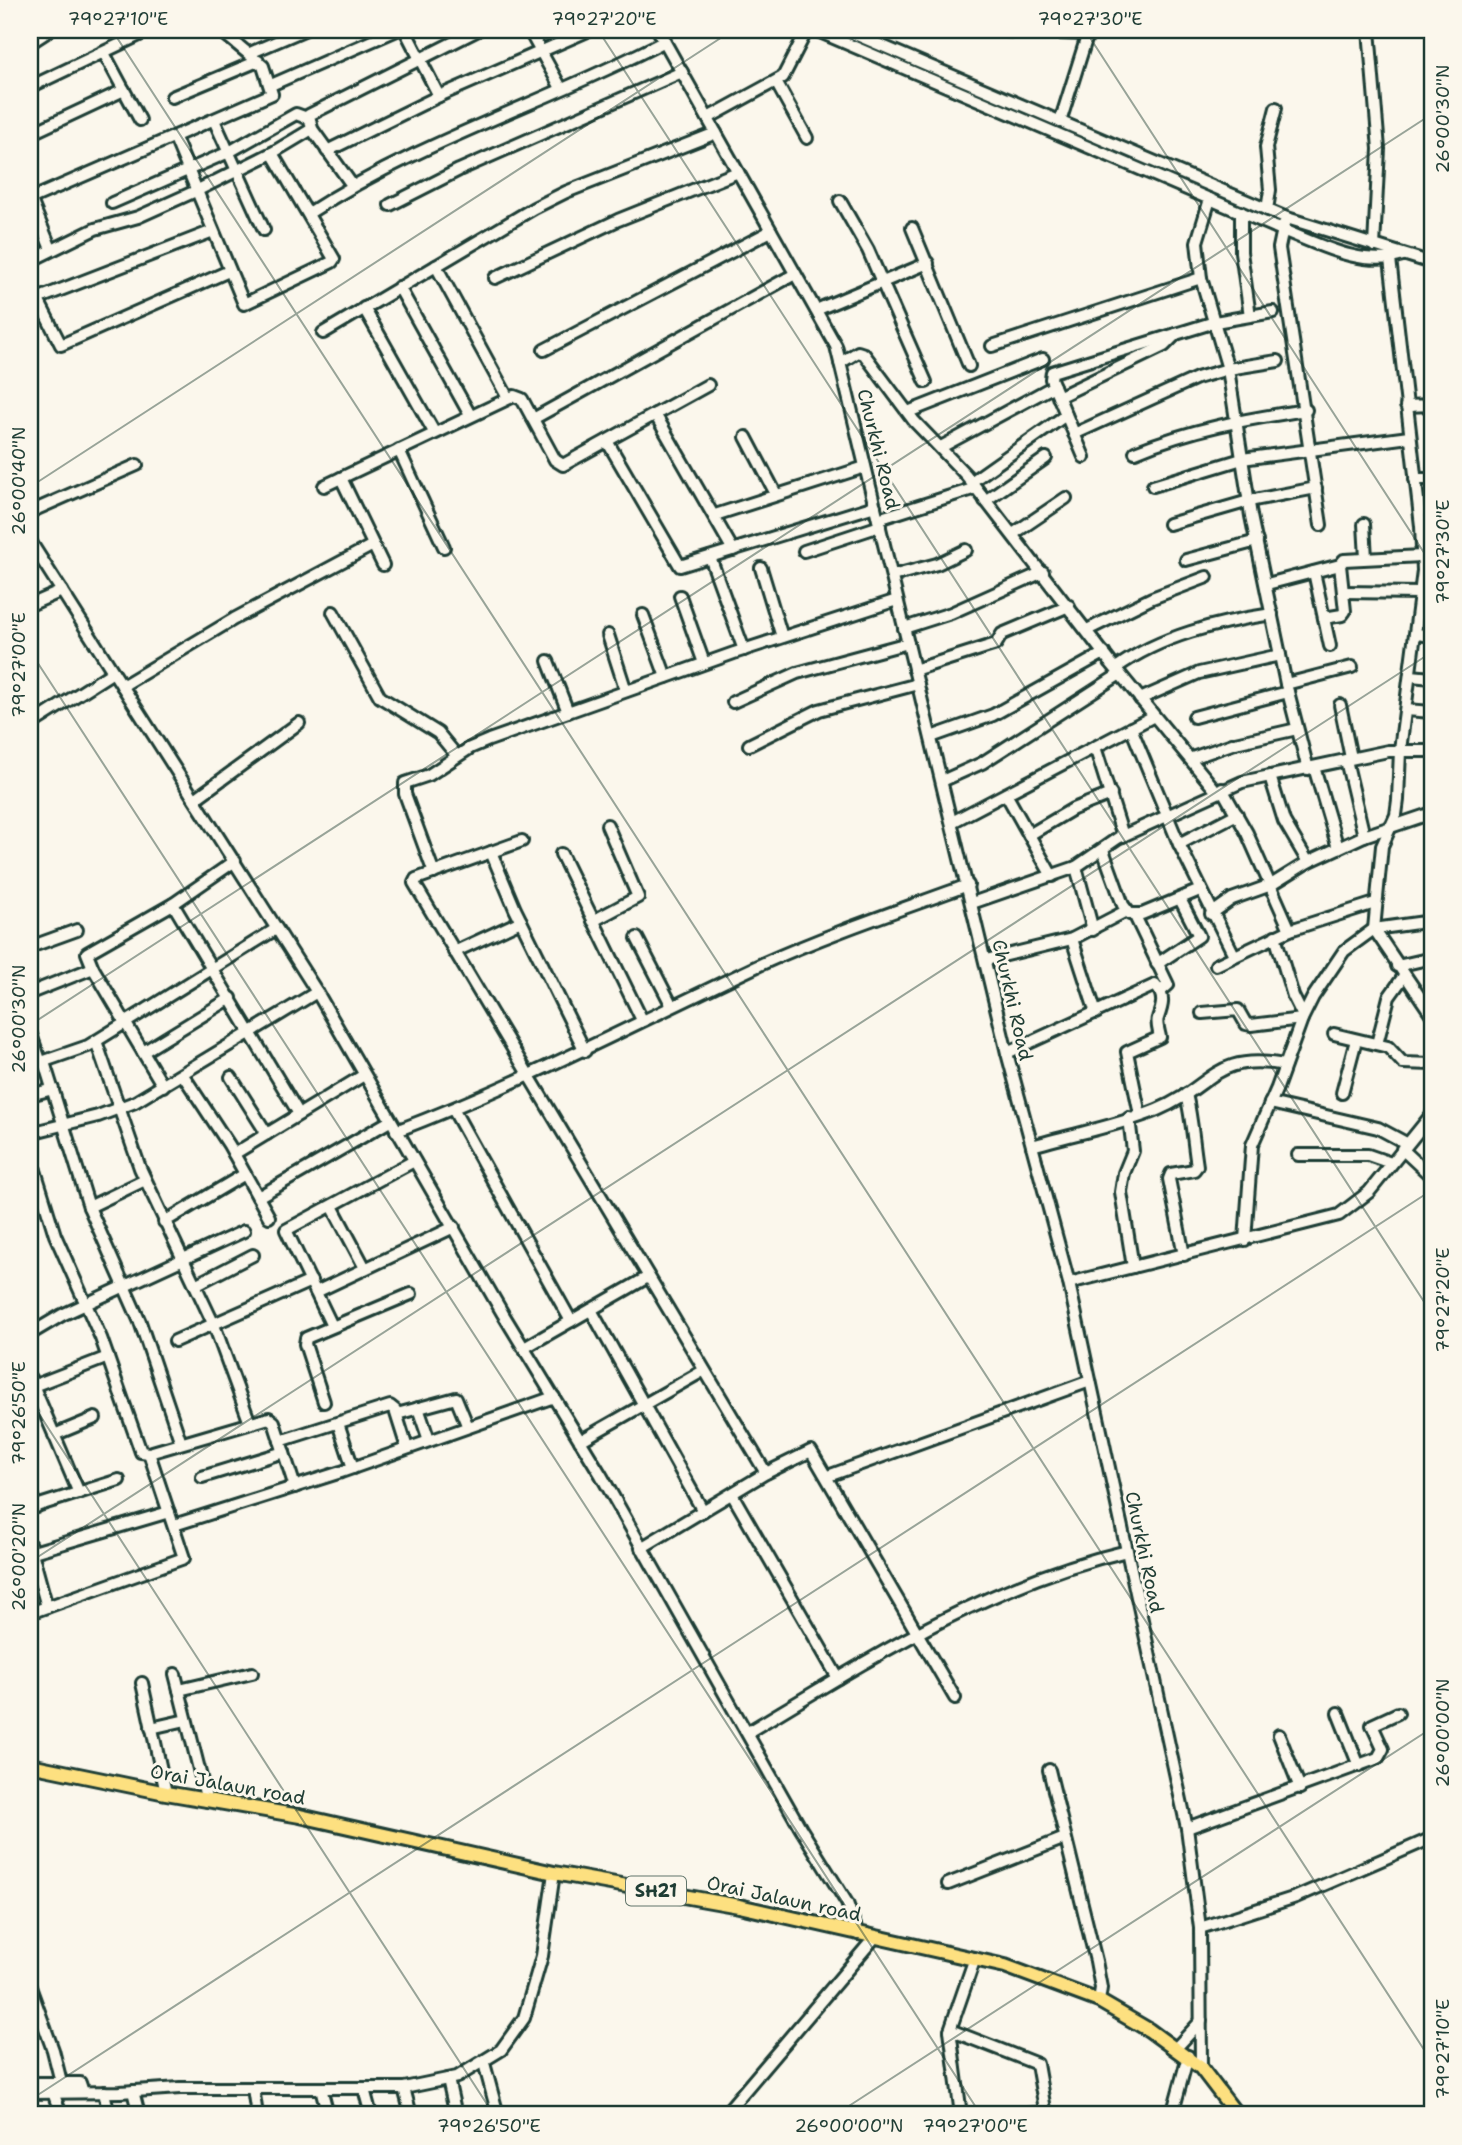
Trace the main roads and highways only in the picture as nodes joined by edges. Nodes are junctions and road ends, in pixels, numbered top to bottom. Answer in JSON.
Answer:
{"nodes":[{"id":1,"x":30,"y":1765,"type":"edge"},
{"id":2,"x":1237,"y":2115,"type":"edge"}],
"edges":[{"from":1,"to":2,"type":"main road","name":"Orai Jalaun road","number":"SH21"}]}
